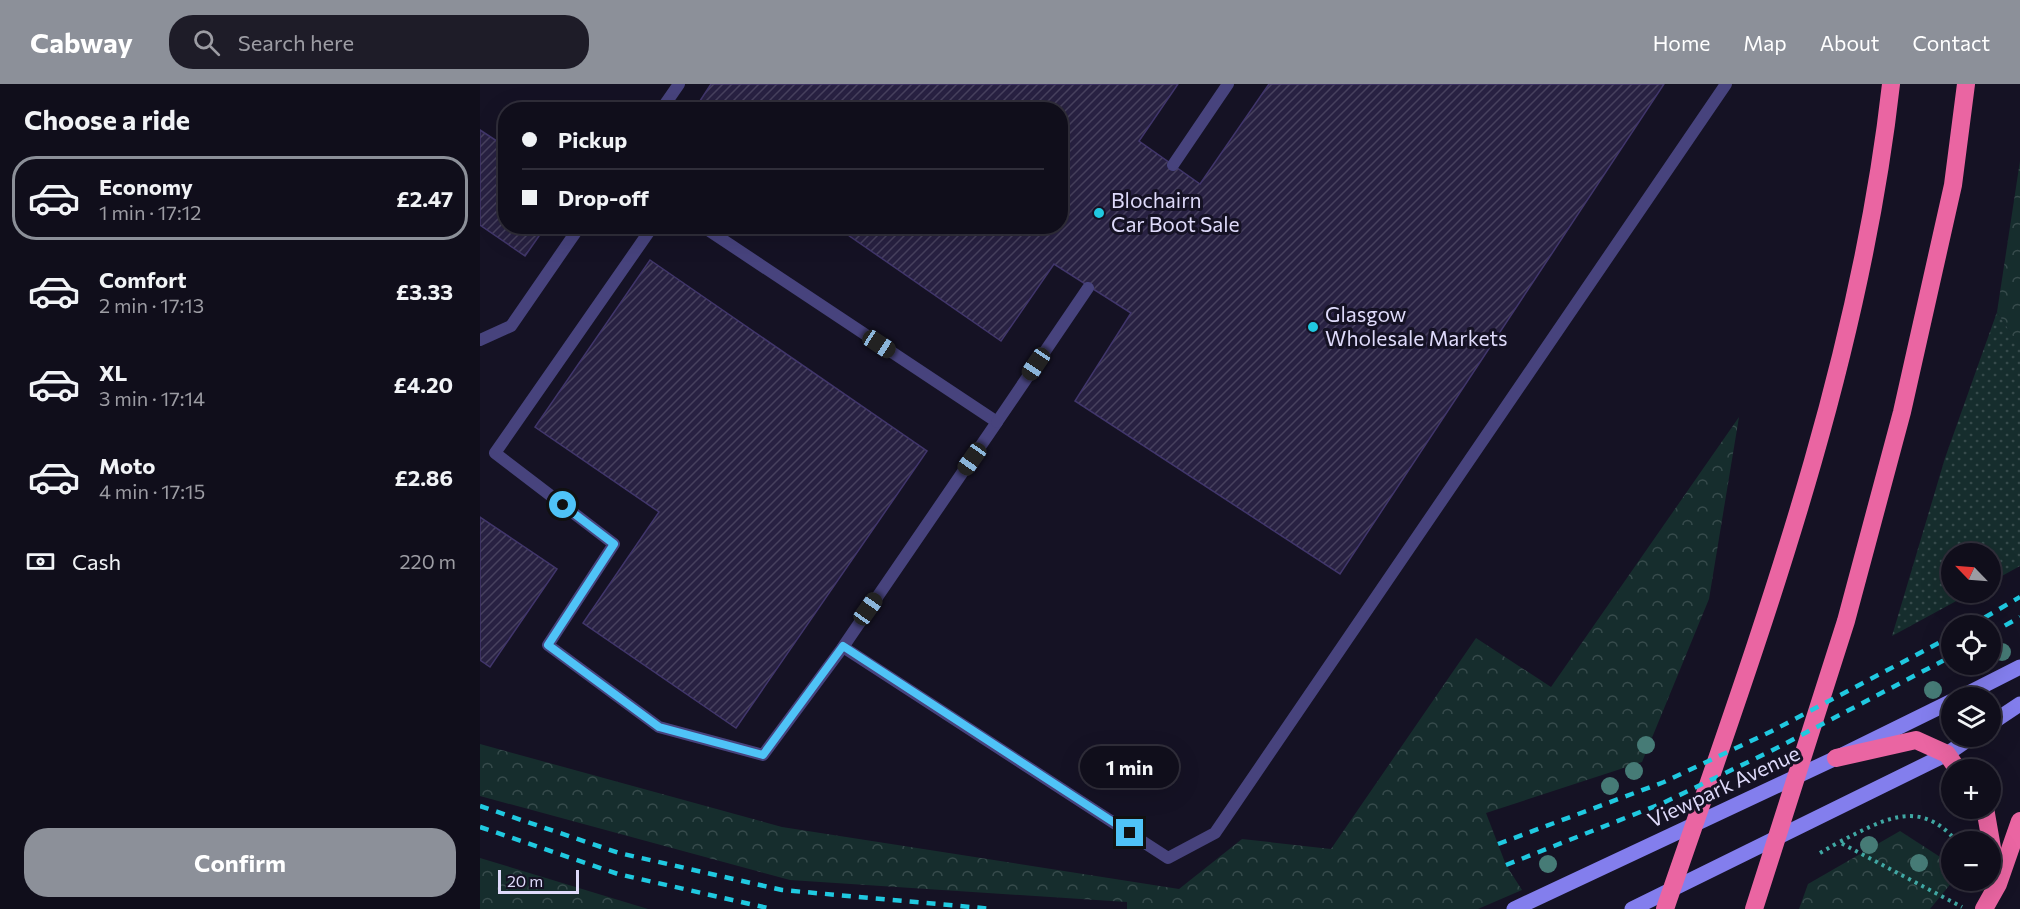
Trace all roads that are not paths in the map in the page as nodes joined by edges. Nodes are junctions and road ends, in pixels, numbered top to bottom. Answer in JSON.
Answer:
{"nodes":[{"id":1,"x":678,"y":84,"type":"edge"},
{"id":2,"x":1228,"y":84,"type":"edge"},
{"id":3,"x":1726,"y":84,"type":"edge"},
{"id":4,"x":1891,"y":84,"type":"edge"},
{"id":5,"x":1966,"y":84,"type":"edge"},
{"id":6,"x":666,"y":102,"type":"edge"},
{"id":7,"x":1173,"y":165,"type":"dead end"},
{"id":8,"x":574,"y":234,"type":"edge"},
{"id":9,"x":648,"y":234,"type":"edge"},
{"id":10,"x":714,"y":234,"type":"edge"},
{"id":11,"x":1088,"y":288,"type":"dead end"},
{"id":12,"x":480,"y":340,"type":"edge"},
{"id":13,"x":997,"y":422,"type":"junction"},
{"id":14,"x":843,"y":646,"type":"junction"},
{"id":15,"x":2020,"y":667,"type":"edge"},
{"id":16,"x":1981,"y":687,"type":"edge"},
{"id":17,"x":2020,"y":704,"type":"edge"},
{"id":18,"x":1941,"y":706,"type":"edge"},
{"id":19,"x":2001,"y":717,"type":"edge"},
{"id":20,"x":1957,"y":747,"type":"edge"},
{"id":21,"x":1947,"y":754,"type":"junction"},
{"id":22,"x":1836,"y":758,"type":"junction"},
{"id":23,"x":1950,"y":759,"type":"edge"},
{"id":24,"x":2020,"y":821,"type":"edge"},
{"id":25,"x":2001,"y":875,"type":"edge"},
{"id":26,"x":1994,"y":891,"type":"edge"},
{"id":27,"x":1514,"y":909,"type":"edge"},
{"id":28,"x":1632,"y":909,"type":"edge"},
{"id":29,"x":1665,"y":909,"type":"edge"},
{"id":30,"x":1754,"y":909,"type":"edge"},
{"id":31,"x":1984,"y":909,"type":"edge"}],
"edges":[{"from":1,"to":6,"type":"lane"},
{"from":2,"to":7,"type":"lane"},
{"from":3,"to":14,"type":"lane"},
{"from":4,"to":29,"type":"highway"},
{"from":5,"to":30,"type":"highway"},
{"from":8,"to":12,"type":"lane"},
{"from":9,"to":14,"type":"lane"},
{"from":10,"to":13,"type":"lane"},
{"from":11,"to":13,"type":"lane"},
{"from":13,"to":14,"type":"lane"},
{"from":15,"to":16,"type":"street"},
{"from":17,"to":19,"type":"street"},
{"from":18,"to":22,"type":"street","name":"Viewpark Avenue"},
{"from":20,"to":21,"type":"street"},
{"from":21,"to":22,"type":"highway"},
{"from":21,"to":23,"type":"highway"},
{"from":21,"to":28,"type":"street"},
{"from":22,"to":27,"type":"street","name":"Viewpark Avenue"},
{"from":24,"to":25,"type":"highway"},
{"from":26,"to":31,"type":"highway"}]}
